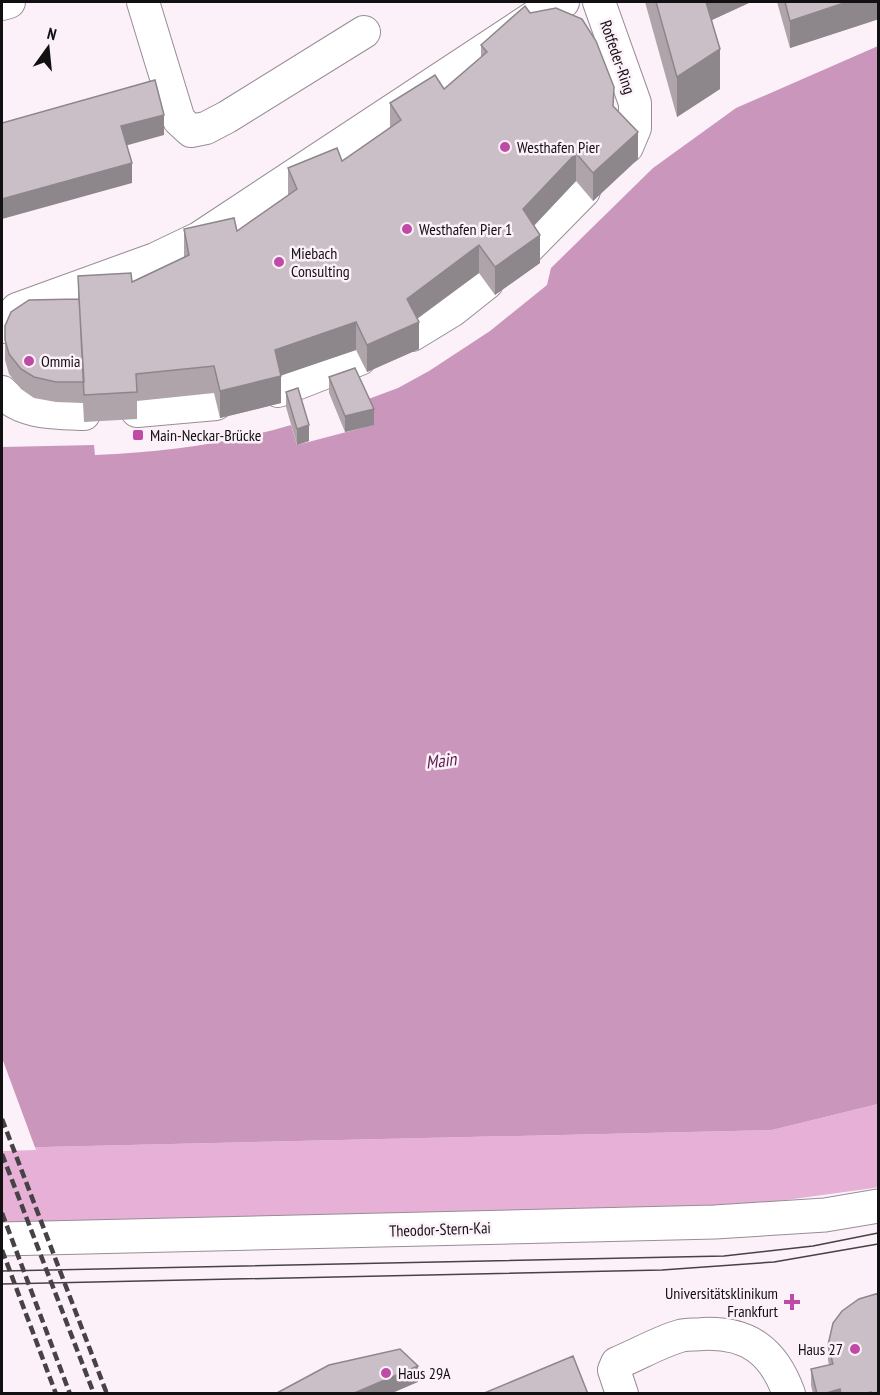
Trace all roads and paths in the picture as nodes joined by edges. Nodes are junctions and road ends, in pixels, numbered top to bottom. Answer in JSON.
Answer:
{"nodes":[{"id":1,"x":9,"y":2,"type":"edge"},
{"id":2,"x":142,"y":2,"type":"edge"},
{"id":3,"x":563,"y":2,"type":"edge"},
{"id":4,"x":599,"y":2,"type":"edge"},
{"id":5,"x":2,"y":4,"type":"edge"},
{"id":6,"x":364,"y":32,"type":"dead end"},
{"id":7,"x":627,"y":147,"type":"edge"},
{"id":8,"x":584,"y":191,"type":"edge"},
{"id":9,"x":529,"y":247,"type":"edge"},
{"id":10,"x":487,"y":283,"type":"edge"},
{"id":11,"x":2,"y":327,"type":"edge"},
{"id":12,"x":412,"y":335,"type":"edge"},
{"id":13,"x":360,"y":359,"type":"edge"},
{"id":14,"x":278,"y":391,"type":"edge"},
{"id":15,"x":2,"y":395,"type":"edge"},
{"id":16,"x":216,"y":404,"type":"edge"},
{"id":17,"x":137,"y":411,"type":"edge"},
{"id":18,"x":84,"y":414,"type":"edge"},
{"id":19,"x":879,"y":1206,"type":"edge"},
{"id":20,"x":2,"y":1239,"type":"edge"},
{"id":21,"x":622,"y":1394,"type":"edge"},
{"id":22,"x":789,"y":1394,"type":"edge"}],
"edges":[{"from":1,"to":5,"type":"street"},
{"from":2,"to":6,"type":"street"},
{"from":3,"to":11,"type":"street"},
{"from":4,"to":7,"type":"street","name":"Rotfeder-Ring"},
{"from":8,"to":9,"type":"street"},
{"from":10,"to":12,"type":"street"},
{"from":13,"to":14,"type":"street"},
{"from":15,"to":18,"type":"street"},
{"from":16,"to":17,"type":"street"},
{"from":19,"to":20,"type":"main road","name":"Theodor-Stern-Kai"},
{"from":21,"to":22,"type":"street"}]}
